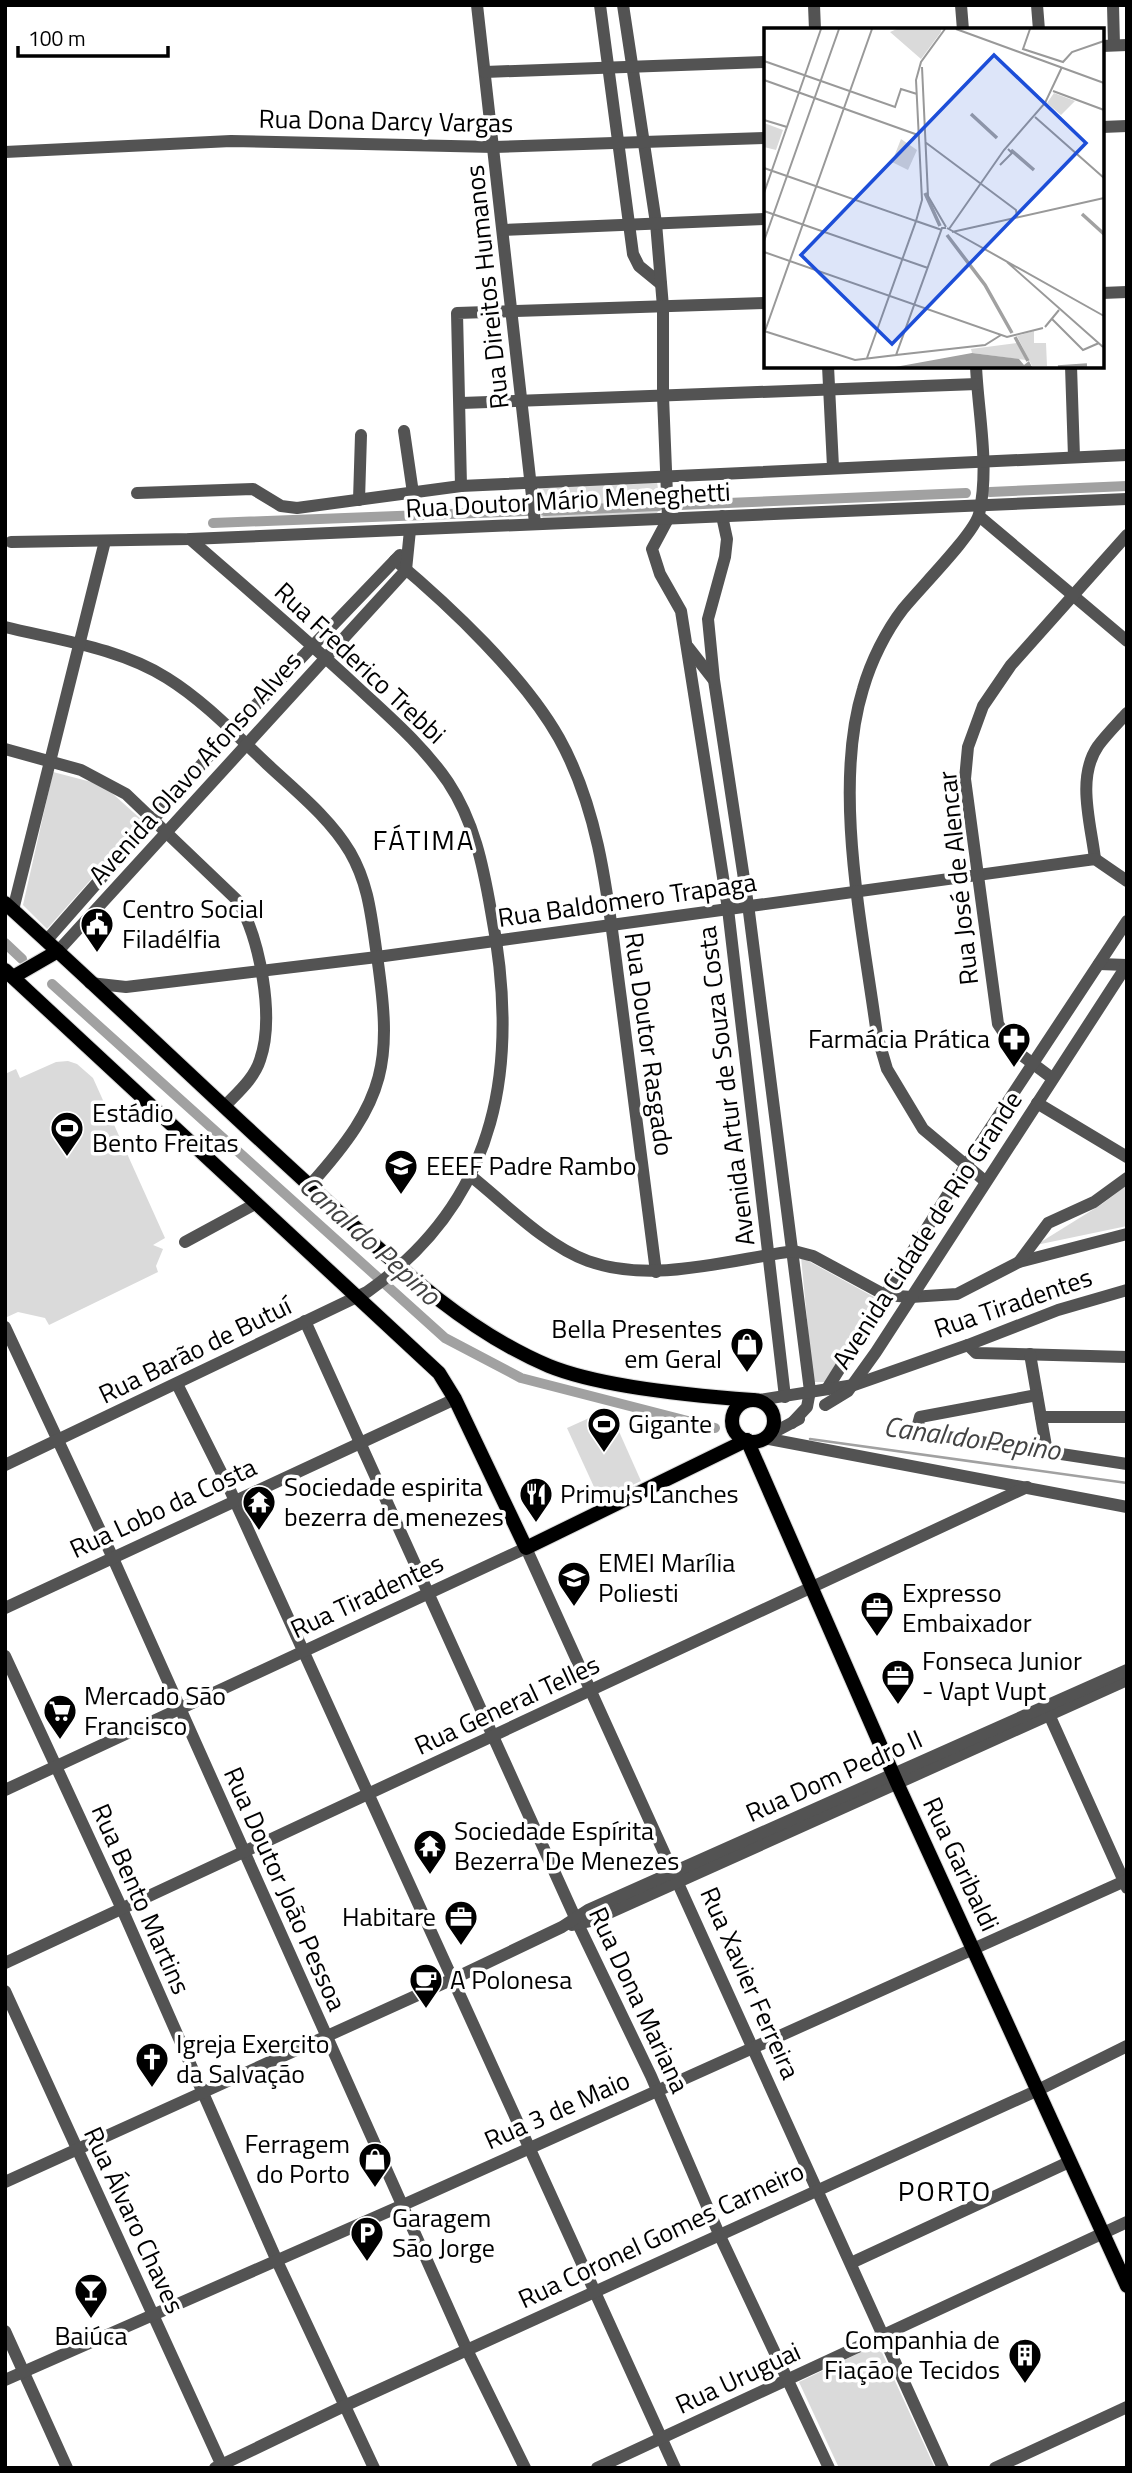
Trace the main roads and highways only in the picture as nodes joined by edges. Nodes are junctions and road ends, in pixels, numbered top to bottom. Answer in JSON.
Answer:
{"nodes":[{"id":1,"x":9,"y":907,"type":"edge"},
{"id":2,"x":47,"y":941,"type":"junction"},
{"id":3,"x":58,"y":951,"type":"junction"},
{"id":4,"x":40,"y":961,"type":"junction"},
{"id":5,"x":8,"y":976,"type":"edge"},
{"id":6,"x":756,"y":1400,"type":"junction"},
{"id":7,"x":758,"y":1439,"type":"junction"},
{"id":8,"x":526,"y":1548,"type":"joint"},
{"id":9,"x":1127,"y":2286,"type":"edge"}],
"edges":[{"from":1,"to":2,"type":"main road"},
{"from":2,"to":3,"type":"main road"},
{"from":2,"to":4,"type":"main road"},
{"from":3,"to":4,"type":"main road"},
{"from":3,"to":6,"type":"main road"},
{"from":4,"to":5,"type":"main road"},
{"from":5,"to":8,"type":"main road","name":"Rua Xavier Ferreira"},
{"from":6,"to":7,"type":"main road"},
{"from":6,"to":7,"type":"main road"},
{"from":7,"to":8,"type":"main road","name":"Rua Tiradentes"},
{"from":7,"to":9,"type":"main road","name":"Rua Garibaldi"}]}
